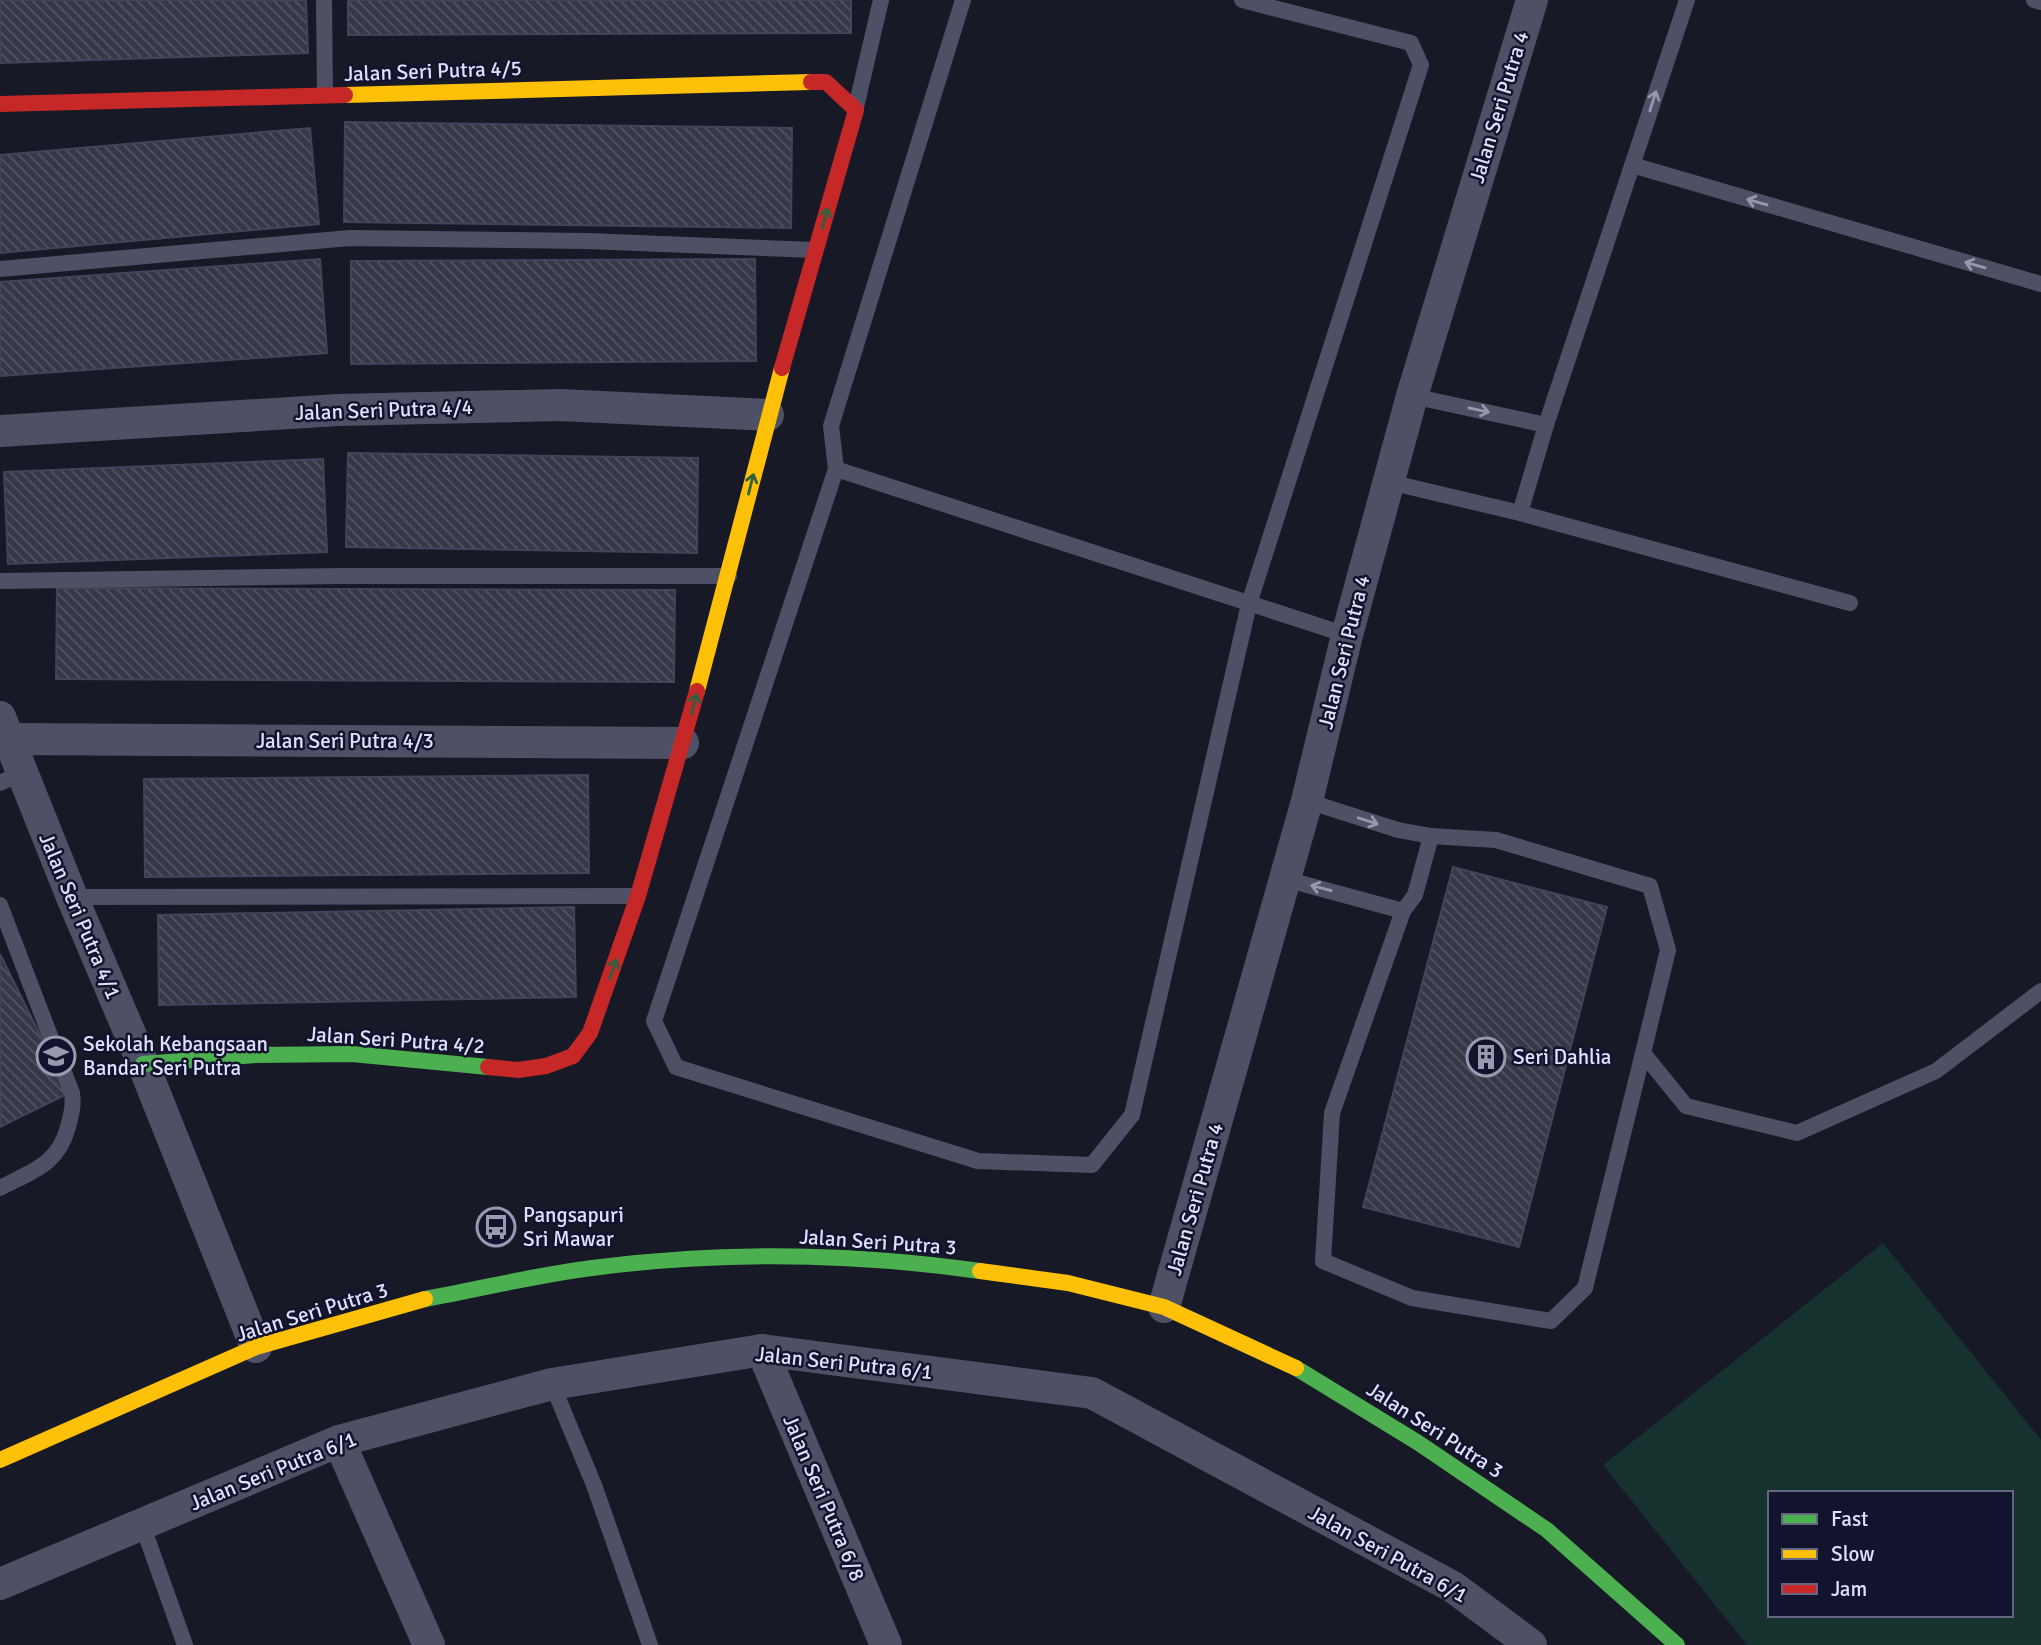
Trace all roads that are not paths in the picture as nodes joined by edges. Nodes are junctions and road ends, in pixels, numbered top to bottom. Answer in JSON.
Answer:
{"nodes":[{"id":1,"x":324,"y":0,"type":"edge"},
{"id":2,"x":881,"y":0,"type":"edge"},
{"id":3,"x":963,"y":0,"type":"edge"},
{"id":4,"x":1242,"y":0,"type":"edge"},
{"id":5,"x":1532,"y":0,"type":"edge"},
{"id":6,"x":1687,"y":0,"type":"edge"},
{"id":7,"x":2034,"y":0,"type":"edge"},
{"id":8,"x":2041,"y":2,"type":"edge"},
{"id":9,"x":325,"y":95,"type":"junction"},
{"id":10,"x":0,"y":104,"type":"edge"},
{"id":11,"x":856,"y":110,"type":"junction"},
{"id":12,"x":1632,"y":165,"type":"junction"},
{"id":13,"x":816,"y":250,"type":"junction"},
{"id":14,"x":0,"y":270,"type":"edge"},
{"id":15,"x":2041,"y":284,"type":"edge"},
{"id":16,"x":1412,"y":396,"type":"junction"},
{"id":17,"x":768,"y":415,"type":"junction"},
{"id":18,"x":1546,"y":425,"type":"junction"},
{"id":19,"x":0,"y":431,"type":"edge"},
{"id":20,"x":836,"y":469,"type":"junction"},
{"id":21,"x":1389,"y":482,"type":"junction"},
{"id":22,"x":1520,"y":513,"type":"junction"},
{"id":23,"x":729,"y":576,"type":"junction"},
{"id":24,"x":0,"y":580,"type":"edge"},
{"id":25,"x":1850,"y":603,"type":"dead end"},
{"id":26,"x":1250,"y":604,"type":"junction"},
{"id":27,"x":1348,"y":635,"type":"junction"},
{"id":28,"x":4,"y":728,"type":"edge"},
{"id":29,"x":683,"y":743,"type":"junction"},
{"id":30,"x":11,"y":778,"type":"edge"},
{"id":31,"x":1307,"y":801,"type":"junction"},
{"id":32,"x":1431,"y":836,"type":"junction"},
{"id":33,"x":1286,"y":879,"type":"junction"},
{"id":34,"x":638,"y":896,"type":"junction"},
{"id":35,"x":72,"y":897,"type":"junction"},
{"id":36,"x":0,"y":905,"type":"edge"},
{"id":37,"x":1404,"y":911,"type":"junction"},
{"id":38,"x":2041,"y":991,"type":"edge"},
{"id":39,"x":1643,"y":1053,"type":"junction"},
{"id":40,"x":143,"y":1064,"type":"junction"},
{"id":41,"x":0,"y":1188,"type":"edge"},
{"id":42,"x":1164,"y":1307,"type":"junction"},
{"id":43,"x":256,"y":1347,"type":"junction"},
{"id":44,"x":762,"y":1350,"type":"junction"},
{"id":45,"x":552,"y":1384,"type":"junction"},
{"id":46,"x":339,"y":1441,"type":"junction"},
{"id":47,"x":5,"y":1454,"type":"edge"},
{"id":48,"x":142,"y":1524,"type":"junction"},
{"id":49,"x":0,"y":1584,"type":"edge"},
{"id":50,"x":185,"y":1645,"type":"edge"},
{"id":51,"x":429,"y":1645,"type":"edge"},
{"id":52,"x":650,"y":1645,"type":"edge"},
{"id":53,"x":886,"y":1645,"type":"edge"},
{"id":54,"x":1531,"y":1645,"type":"edge"},
{"id":55,"x":1677,"y":1645,"type":"edge"}],
"edges":[{"from":1,"to":9,"type":"lane"},
{"from":2,"to":11,"type":"lane"},
{"from":3,"to":20,"type":"lane"},
{"from":4,"to":26,"type":"lane"},
{"from":5,"to":16,"type":"street","name":"Jalan Seri Putra 4"},
{"from":12,"to":6,"type":"lane","one_way":true},
{"from":7,"to":8,"type":"lane"},
{"from":9,"to":10,"type":"street","name":"Jalan Seri Putra 4/5"},
{"from":9,"to":11,"type":"street","name":"Jalan Seri Putra 4/5"},
{"from":13,"to":11,"type":"street","one_way":true},
{"from":15,"to":12,"type":"lane","one_way":true},
{"from":12,"to":18,"type":"lane"},
{"from":13,"to":14,"type":"lane"},
{"from":13,"to":17,"type":"street"},
{"from":16,"to":18,"type":"lane","one_way":true},
{"from":16,"to":21,"type":"street","name":"Jalan Seri Putra 4"},
{"from":17,"to":19,"type":"street","name":"Jalan Seri Putra 4/4"},
{"from":23,"to":17,"type":"street","one_way":true},
{"from":18,"to":22,"type":"lane"},
{"from":20,"to":26,"type":"lane"},
{"from":20,"to":26,"type":"lane"},
{"from":21,"to":22,"type":"lane"},
{"from":21,"to":27,"type":"street","name":"Jalan Seri Putra 4"},
{"from":22,"to":25,"type":"lane"},
{"from":23,"to":24,"type":"lane"},
{"from":29,"to":23,"type":"street","one_way":true},
{"from":26,"to":27,"type":"lane"},
{"from":27,"to":31,"type":"street","name":"Jalan Seri Putra 4"},
{"from":28,"to":29,"type":"street","name":"Jalan Seri Putra 4/3"},
{"from":28,"to":30,"type":"street","name":"Jalan Seri Putra 4/1"},
{"from":29,"to":34,"type":"street"},
{"from":30,"to":35,"type":"street","name":"Jalan Seri Putra 4/1"},
{"from":31,"to":32,"type":"lane","one_way":true},
{"from":31,"to":33,"type":"street","name":"Jalan Seri Putra 4"},
{"from":32,"to":37,"type":"lane"},
{"from":32,"to":39,"type":"lane"},
{"from":37,"to":33,"type":"lane","one_way":true},
{"from":33,"to":42,"type":"street","name":"Jalan Seri Putra 4"},
{"from":34,"to":35,"type":"lane"},
{"from":40,"to":34,"type":"street","name":"Jalan Seri Putra 4/2","one_way":true},
{"from":35,"to":40,"type":"street","name":"Jalan Seri Putra 4/1"},
{"from":36,"to":41,"type":"lane"},
{"from":37,"to":39,"type":"lane"},
{"from":38,"to":39,"type":"lane"},
{"from":40,"to":43,"type":"street","name":"Jalan Seri Putra 4/1"},
{"from":42,"to":43,"type":"street","name":"Jalan Seri Putra 3"},
{"from":42,"to":55,"type":"street","name":"Jalan Seri Putra 3"},
{"from":43,"to":47,"type":"street","name":"Jalan Seri Putra 3"},
{"from":44,"to":45,"type":"street","name":"Jalan Seri Putra 6/1"},
{"from":44,"to":53,"type":"street","name":"Jalan Seri Putra 6/8"},
{"from":44,"to":54,"type":"street","name":"Jalan Seri Putra 6/1"},
{"from":45,"to":46,"type":"street","name":"Jalan Seri Putra 6/1"},
{"from":45,"to":52,"type":"lane"},
{"from":46,"to":48,"type":"street","name":"Jalan Seri Putra 6/1"},
{"from":46,"to":51,"type":"street"},
{"from":48,"to":49,"type":"street","name":"Jalan Seri Putra 6/1"},
{"from":48,"to":50,"type":"lane"}]}
